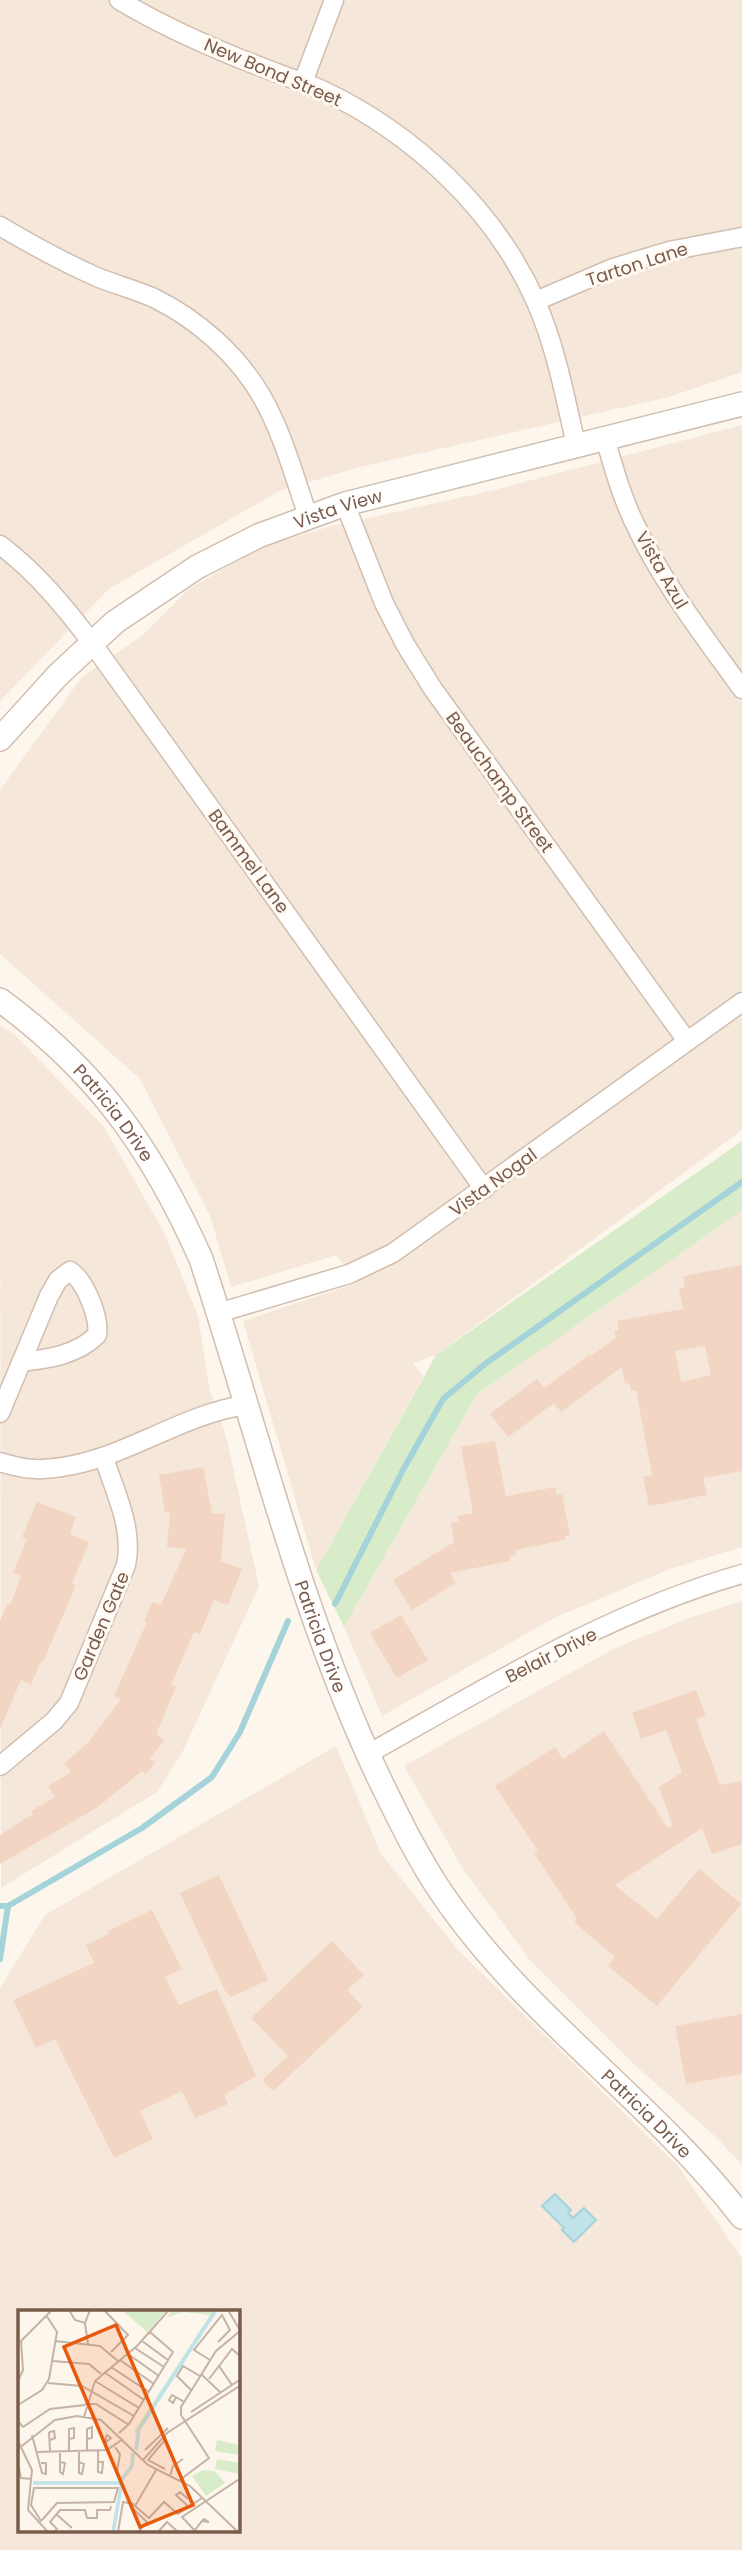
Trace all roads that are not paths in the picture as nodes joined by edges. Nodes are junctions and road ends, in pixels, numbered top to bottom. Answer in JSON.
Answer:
{"nodes":[{"id":1,"x":118,"y":0,"type":"edge"},
{"id":2,"x":334,"y":0,"type":"edge"},
{"id":3,"x":303,"y":82,"type":"junction"},
{"id":4,"x":0,"y":226,"type":"edge"},
{"id":5,"x":742,"y":237,"type":"edge"},
{"id":6,"x":536,"y":301,"type":"junction"},
{"id":7,"x":742,"y":404,"type":"edge"},
{"id":8,"x":605,"y":438,"type":"junction"},
{"id":9,"x":576,"y":445,"type":"junction"},
{"id":10,"x":345,"y":504,"type":"junction"},
{"id":11,"x":308,"y":516,"type":"junction"},
{"id":12,"x":0,"y":545,"type":"edge"},
{"id":13,"x":92,"y":643,"type":"junction"},
{"id":14,"x":742,"y":689,"type":"edge"},
{"id":15,"x":0,"y":739,"type":"edge"},
{"id":16,"x":0,"y":1000,"type":"edge"},
{"id":17,"x":742,"y":1002,"type":"edge"},
{"id":18,"x":687,"y":1041,"type":"junction"},
{"id":19,"x":484,"y":1189,"type":"junction"},
{"id":20,"x":218,"y":1313,"type":"junction"},
{"id":21,"x":21,"y":1362,"type":"junction"},
{"id":22,"x":245,"y":1405,"type":"junction"},
{"id":23,"x":0,"y":1413,"type":"edge"},
{"id":24,"x":104,"y":1458,"type":"junction"},
{"id":25,"x":0,"y":1462,"type":"edge"},
{"id":26,"x":742,"y":1574,"type":"edge"},
{"id":27,"x":368,"y":1754,"type":"junction"},
{"id":28,"x":0,"y":1766,"type":"edge"},
{"id":29,"x":742,"y":2217,"type":"edge"}],
"edges":[{"from":1,"to":3,"type":"street","name":"New Bond Street"},
{"from":2,"to":3,"type":"street"},
{"from":3,"to":6,"type":"street","name":"New Bond Street"},
{"from":4,"to":11,"type":"street"},
{"from":5,"to":6,"type":"street","name":"Tarton Lane"},
{"from":6,"to":9,"type":"street","name":"New Bond Street"},
{"from":7,"to":8,"type":"street","name":"Vista View"},
{"from":8,"to":9,"type":"street","name":"Vista View"},
{"from":8,"to":14,"type":"street","name":"Vista Azul"},
{"from":9,"to":10,"type":"street","name":"Vista View"},
{"from":10,"to":11,"type":"street","name":"Vista View"},
{"from":10,"to":18,"type":"street","name":"Beauchamp Street"},
{"from":11,"to":13,"type":"street","name":"Vista View"},
{"from":12,"to":13,"type":"street","name":"Bammel Lane"},
{"from":13,"to":15,"type":"street","name":"Vista View"},
{"from":13,"to":19,"type":"street","name":"Bammel Lane"},
{"from":16,"to":20,"type":"street","name":"Patricia Drive"},
{"from":17,"to":18,"type":"street","name":"Vista Nogal"},
{"from":18,"to":19,"type":"street","name":"Vista Nogal"},
{"from":19,"to":20,"type":"street","name":"Vista Nogal"},
{"from":20,"to":22,"type":"street","name":"Patricia Drive"},
{"from":21,"to":21,"type":"street"},
{"from":21,"to":23,"type":"street"},
{"from":22,"to":24,"type":"street"},
{"from":22,"to":27,"type":"street","name":"Patricia Drive"},
{"from":24,"to":25,"type":"street"},
{"from":24,"to":28,"type":"street","name":"Garden Gate"},
{"from":26,"to":27,"type":"street","name":"Belair Drive"},
{"from":27,"to":29,"type":"street","name":"Patricia Drive"}]}
